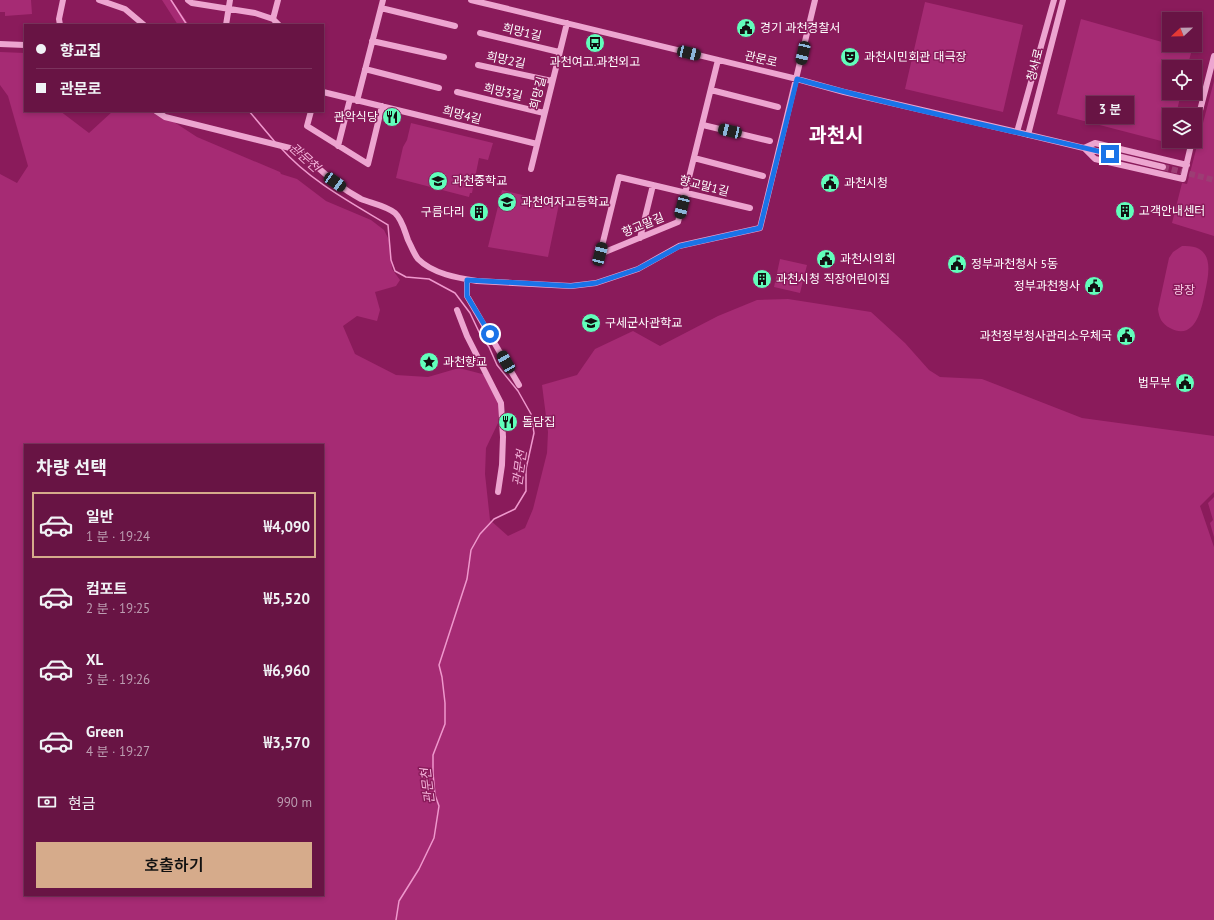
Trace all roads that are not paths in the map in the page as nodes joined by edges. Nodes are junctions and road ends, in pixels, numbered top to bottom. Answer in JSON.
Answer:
{"nodes":[{"id":1,"x":63,"y":0,"type":"edge"},
{"id":2,"x":100,"y":0,"type":"edge"},
{"id":3,"x":188,"y":0,"type":"edge"},
{"id":4,"x":230,"y":0,"type":"edge"},
{"id":5,"x":278,"y":0,"type":"edge"},
{"id":6,"x":383,"y":0,"type":"edge"},
{"id":7,"x":471,"y":0,"type":"edge"},
{"id":8,"x":815,"y":0,"type":"edge"},
{"id":9,"x":1054,"y":0,"type":"edge"},
{"id":10,"x":1063,"y":0,"type":"edge"},
{"id":11,"x":228,"y":8,"type":"junction"},
{"id":12,"x":381,"y":8,"type":"junction"},
{"id":13,"x":273,"y":19,"type":"junction"},
{"id":14,"x":567,"y":23,"type":"junction"},
{"id":15,"x":60,"y":24,"type":"edge"},
{"id":16,"x":143,"y":24,"type":"edge"},
{"id":17,"x":226,"y":24,"type":"edge"},
{"id":18,"x":278,"y":24,"type":"edge"},
{"id":19,"x":456,"y":26,"type":"dead end"},
{"id":20,"x":480,"y":33,"type":"dead end"},
{"id":21,"x":372,"y":41,"type":"junction"},
{"id":22,"x":0,"y":44,"type":"edge"},
{"id":23,"x":24,"y":45,"type":"edge"},
{"id":24,"x":559,"y":52,"type":"junction"},
{"id":25,"x":1214,"y":56,"type":"edge"},
{"id":26,"x":444,"y":57,"type":"dead end"},
{"id":27,"x":718,"y":60,"type":"junction"},
{"id":28,"x":478,"y":65,"type":"dead end"},
{"id":29,"x":365,"y":69,"type":"junction"},
{"id":30,"x":797,"y":79,"type":"junction"},
{"id":31,"x":552,"y":81,"type":"junction"},
{"id":32,"x":439,"y":88,"type":"dead end"},
{"id":33,"x":711,"y":90,"type":"junction"},
{"id":34,"x":324,"y":92,"type":"edge"},
{"id":35,"x":456,"y":92,"type":"dead end"},
{"id":36,"x":350,"y":99,"type":"junction"},
{"id":37,"x":357,"y":101,"type":"junction"},
{"id":38,"x":382,"y":106,"type":"junction"},
{"id":39,"x":778,"y":107,"type":"dead end"},
{"id":40,"x":1201,"y":108,"type":"edge"},
{"id":41,"x":158,"y":112,"type":"edge"},
{"id":42,"x":311,"y":112,"type":"edge"},
{"id":43,"x":544,"y":113,"type":"junction"},
{"id":44,"x":703,"y":125,"type":"junction"},
{"id":45,"x":1017,"y":132,"type":"junction"},
{"id":46,"x":1028,"y":135,"type":"junction"},
{"id":47,"x":770,"y":141,"type":"dead end"},
{"id":48,"x":536,"y":144,"type":"junction"},
{"id":49,"x":338,"y":146,"type":"junction"},
{"id":50,"x":1084,"y":148,"type":"junction"},
{"id":51,"x":1191,"y":148,"type":"edge"},
{"id":52,"x":694,"y":158,"type":"junction"},
{"id":53,"x":1187,"y":165,"type":"junction"},
{"id":54,"x":1163,"y":167,"type":"tunnel mouth"},
{"id":55,"x":531,"y":169,"type":"dead end"},
{"id":56,"x":763,"y":176,"type":"dead end"},
{"id":57,"x":653,"y":185,"type":"junction"},
{"id":58,"x":686,"y":193,"type":"junction"},
{"id":59,"x":750,"y":208,"type":"dead end"},
{"id":60,"x":640,"y":238,"type":"junction"},
{"id":61,"x":600,"y":254,"type":"joint"},
{"id":62,"x":467,"y":280,"type":"junction"},
{"id":63,"x":457,"y":310,"type":"dead end"},
{"id":64,"x":519,"y":385,"type":"dead end"},
{"id":65,"x":498,"y":492,"type":"dead end"}],
"edges":[{"from":1,"to":15,"type":"street"},
{"from":2,"to":16,"type":"street"},
{"from":3,"to":11,"type":"street"},
{"from":4,"to":11,"type":"street"},
{"from":5,"to":13,"type":"street"},
{"from":6,"to":12,"type":"street"},
{"from":7,"to":14,"type":"street","name":"관문로"},
{"from":8,"to":30,"type":"street"},
{"from":9,"to":45,"type":"street","name":"청사로"},
{"from":10,"to":46,"type":"street","name":"청사로"},
{"from":11,"to":13,"type":"street"},
{"from":11,"to":17,"type":"street"},
{"from":12,"to":19,"type":"street"},
{"from":12,"to":21,"type":"street"},
{"from":13,"to":18,"type":"street"},
{"from":14,"to":24,"type":"street","name":"희망길"},
{"from":14,"to":27,"type":"street","name":"관문로"},
{"from":20,"to":24,"type":"street","name":"희망1길"},
{"from":21,"to":26,"type":"street"},
{"from":21,"to":29,"type":"street"},
{"from":22,"to":23,"type":"street"},
{"from":24,"to":31,"type":"street","name":"희망길"},
{"from":25,"to":40,"type":"street"},
{"from":27,"to":30,"type":"street","name":"관문로"},
{"from":27,"to":33,"type":"street","name":"향교말길"},
{"from":28,"to":31,"type":"street","name":"희망2길"},
{"from":29,"to":32,"type":"street"},
{"from":29,"to":37,"type":"street"},
{"from":30,"to":45,"type":"street","name":"관문로"},
{"from":30,"to":62,"type":"street"},
{"from":31,"to":43,"type":"street","name":"희망길"},
{"from":33,"to":39,"type":"street"},
{"from":33,"to":44,"type":"street","name":"향교말길"},
{"from":34,"to":36,"type":"street","name":"희망4길"},
{"from":35,"to":43,"type":"street","name":"희망3길"},
{"from":36,"to":37,"type":"street","name":"희망4길"},
{"from":36,"to":49,"type":"street"},
{"from":37,"to":38,"type":"street","name":"희망4길"},
{"from":38,"to":48,"type":"street","name":"희망4길"},
{"from":38,"to":49,"type":"street"},
{"from":41,"to":62,"type":"street"},
{"from":42,"to":49,"type":"street"},
{"from":43,"to":48,"type":"street","name":"희망길"},
{"from":44,"to":47,"type":"street"},
{"from":44,"to":52,"type":"street","name":"향교말길"},
{"from":45,"to":46,"type":"street","name":"관문로"},
{"from":46,"to":50,"type":"street","name":"관문로"},
{"from":48,"to":55,"type":"street","name":"희망길"},
{"from":50,"to":53,"type":"street"},
{"from":50,"to":53,"type":"street"},
{"from":50,"to":54,"type":"street","name":"관문로"},
{"from":51,"to":53,"type":"street"},
{"from":52,"to":56,"type":"street"},
{"from":52,"to":58,"type":"street","name":"향교말길"},
{"from":57,"to":58,"type":"street","name":"향교말1길"},
{"from":57,"to":60,"type":"street"},
{"from":57,"to":61,"type":"street","name":"향교말1길"},
{"from":58,"to":59,"type":"street","name":"향교말1길"},
{"from":58,"to":60,"type":"street","name":"향교말길"},
{"from":60,"to":61,"type":"street","name":"향교말길"},
{"from":62,"to":64,"type":"street"},
{"from":63,"to":65,"type":"street"}]}
